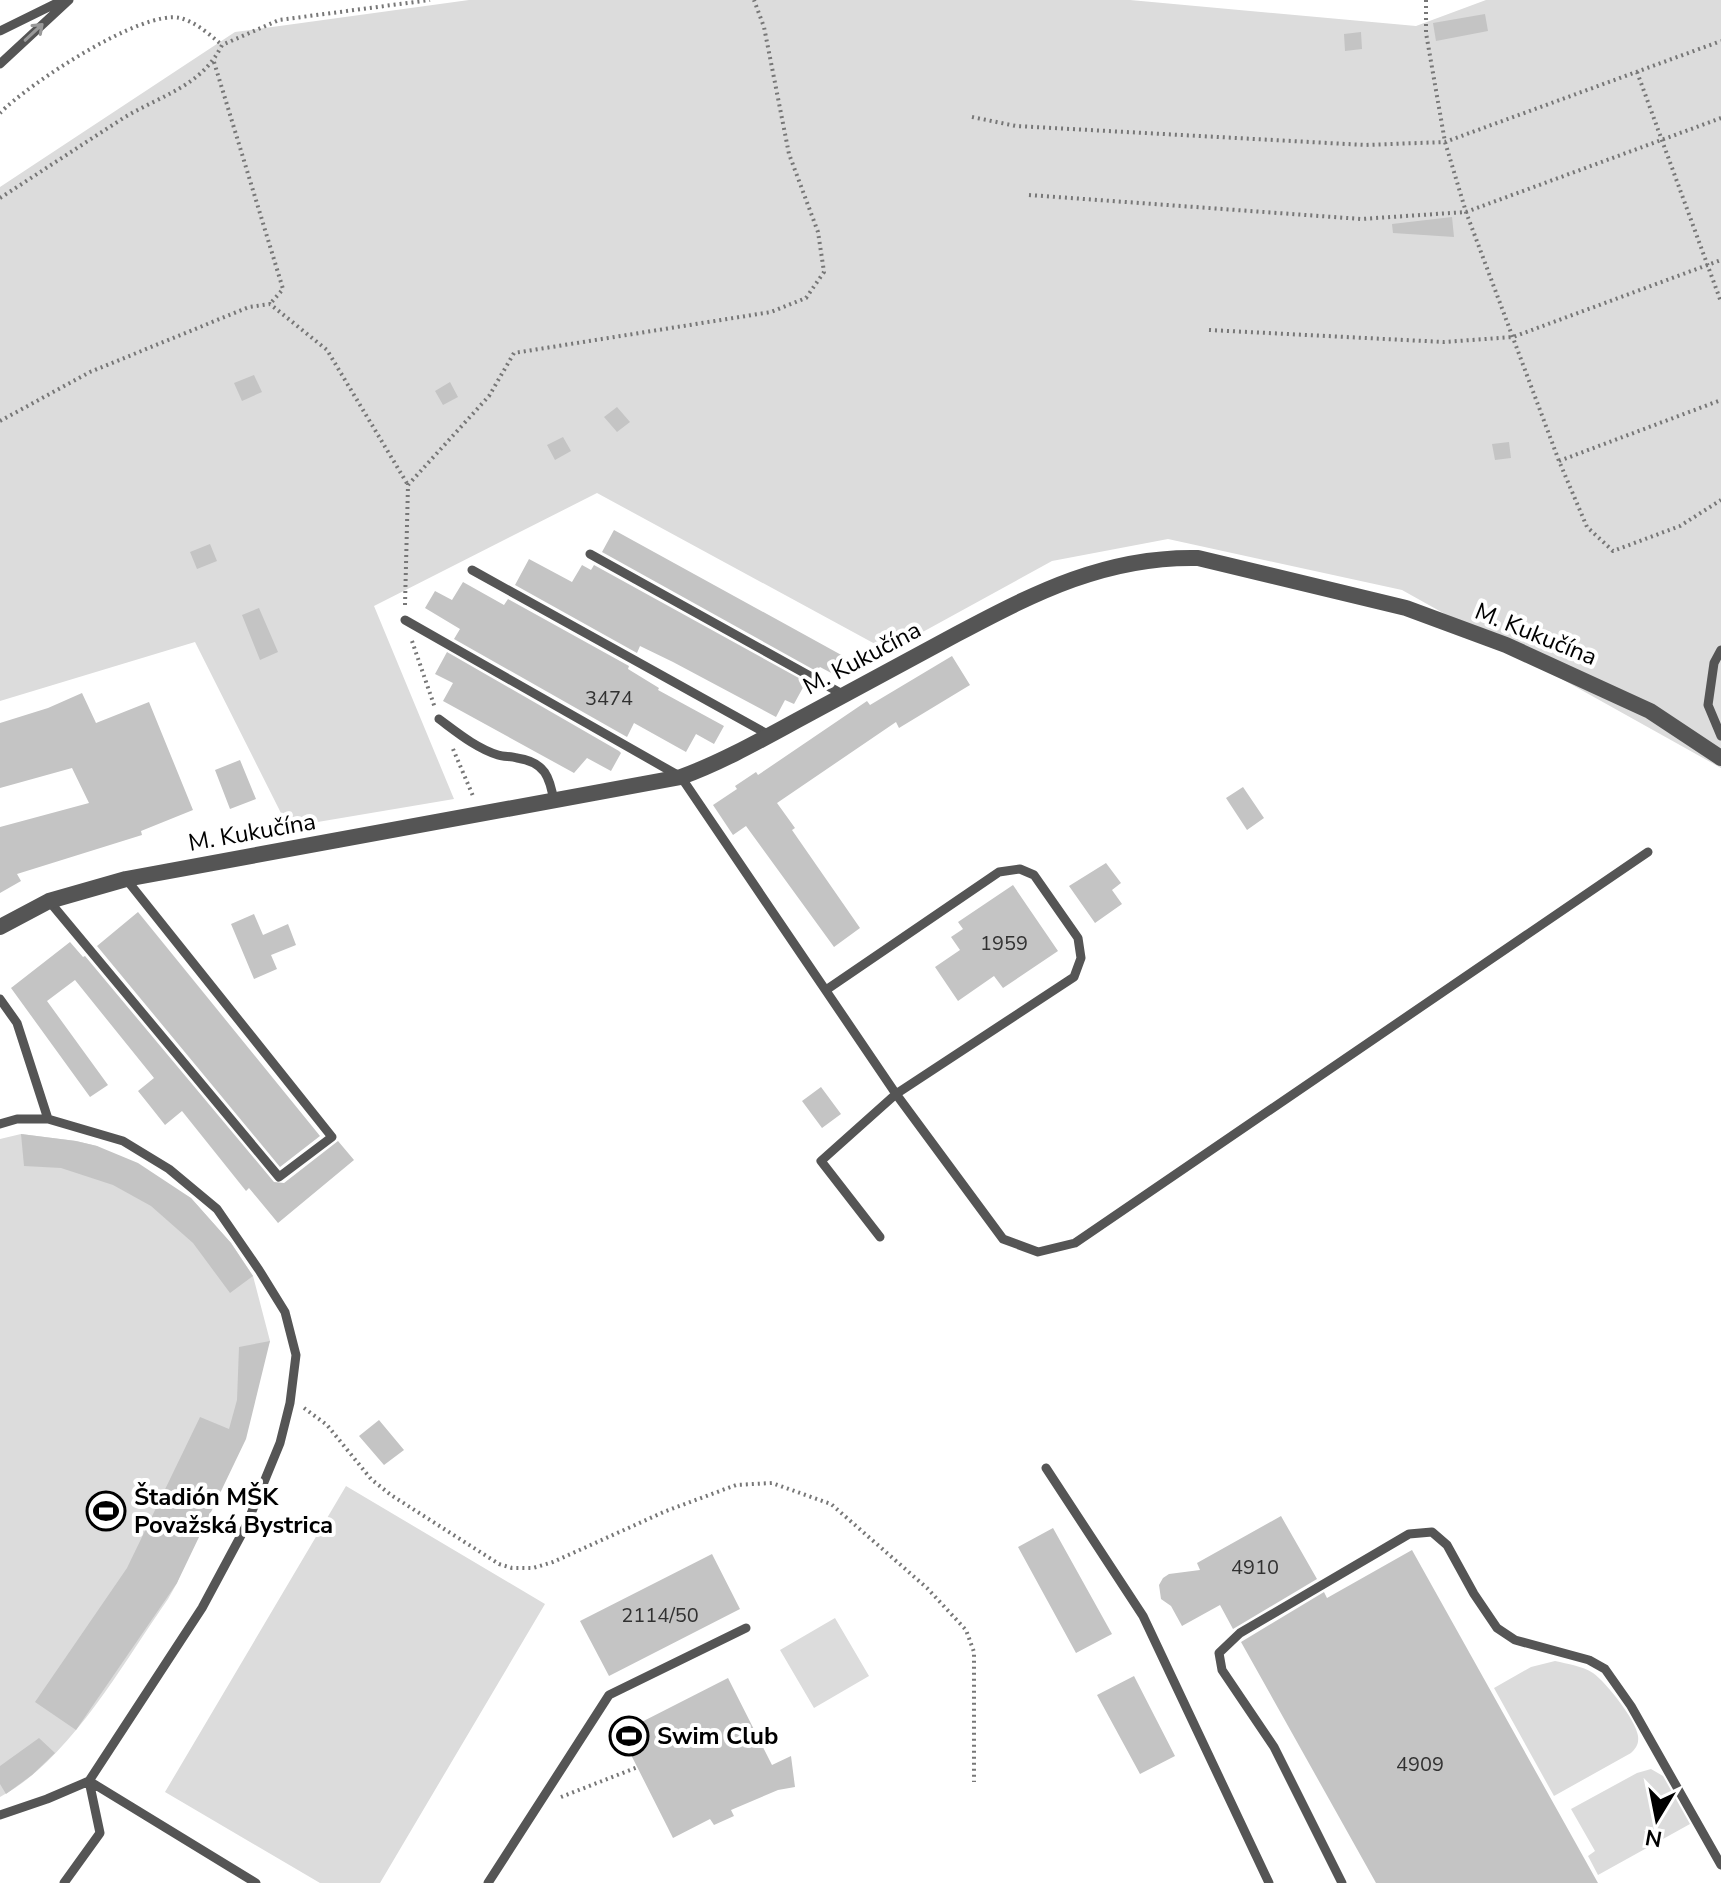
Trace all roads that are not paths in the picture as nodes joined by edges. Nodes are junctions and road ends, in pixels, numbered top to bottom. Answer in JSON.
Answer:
{"nodes":[{"id":1,"x":66,"y":0,"type":"edge"},
{"id":2,"x":0,"y":31,"type":"edge"},
{"id":3,"x":0,"y":64,"type":"edge"},
{"id":4,"x":590,"y":554,"type":"dead end"},
{"id":5,"x":472,"y":570,"type":"dead end"},
{"id":6,"x":405,"y":620,"type":"road end"},
{"id":7,"x":1721,"y":650,"type":"edge"},
{"id":8,"x":844,"y":695,"type":"junction"},
{"id":9,"x":439,"y":719,"type":"road end"},
{"id":10,"x":769,"y":735,"type":"junction"},
{"id":11,"x":1721,"y":736,"type":"edge"},
{"id":12,"x":1721,"y":758,"type":"edge"},
{"id":13,"x":681,"y":777,"type":"junction"},
{"id":14,"x":554,"y":802,"type":"junction"},
{"id":15,"x":1648,"y":852,"type":"dead end"},
{"id":16,"x":126,"y":879,"type":"junction"},
{"id":17,"x":49,"y":901,"type":"junction"},
{"id":18,"x":0,"y":927,"type":"edge"},
{"id":19,"x":826,"y":990,"type":"junction"},
{"id":20,"x":0,"y":999,"type":"edge"},
{"id":21,"x":896,"y":1094,"type":"junction"},
{"id":22,"x":48,"y":1119,"type":"junction"},
{"id":23,"x":0,"y":1124,"type":"edge"},
{"id":24,"x":880,"y":1237,"type":"dead end"},
{"id":25,"x":1046,"y":1468,"type":"dead end"},
{"id":26,"x":746,"y":1628,"type":"dead end"},
{"id":27,"x":89,"y":1781,"type":"junction"},
{"id":28,"x":0,"y":1815,"type":"edge"},
{"id":29,"x":1721,"y":1865,"type":"edge"},
{"id":30,"x":64,"y":1883,"type":"edge"},
{"id":31,"x":256,"y":1883,"type":"edge"},
{"id":32,"x":488,"y":1883,"type":"edge"},
{"id":33,"x":1269,"y":1883,"type":"edge"},
{"id":34,"x":1342,"y":1883,"type":"edge"}],
"edges":[{"from":1,"to":2,"type":"lane"},
{"from":3,"to":1,"type":"lane","one_way":true},
{"from":4,"to":8,"type":"lane"},
{"from":5,"to":10,"type":"lane"},
{"from":6,"to":13,"type":"lane"},
{"from":7,"to":11,"type":"lane"},
{"from":8,"to":10,"type":"street","name":"M. Kukučína"},
{"from":8,"to":12,"type":"street","name":"M. Kukučína"},
{"from":9,"to":14,"type":"lane"},
{"from":10,"to":13,"type":"street","name":"M. Kukučína"},
{"from":13,"to":14,"type":"street","name":"M. Kukučína"},
{"from":13,"to":19,"type":"lane"},
{"from":14,"to":16,"type":"street","name":"M. Kukučína"},
{"from":15,"to":21,"type":"lane"},
{"from":16,"to":17,"type":"street","name":"M. Kukučína"},
{"from":16,"to":17,"type":"lane"},
{"from":17,"to":18,"type":"street","name":"M. Kukučína"},
{"from":19,"to":21,"type":"lane"},
{"from":19,"to":21,"type":"lane"},
{"from":20,"to":22,"type":"lane"},
{"from":21,"to":24,"type":"lane"},
{"from":22,"to":23,"type":"lane"},
{"from":22,"to":27,"type":"lane"},
{"from":25,"to":33,"type":"lane"},
{"from":26,"to":32,"type":"lane"},
{"from":27,"to":28,"type":"lane"},
{"from":27,"to":30,"type":"lane"},
{"from":27,"to":31,"type":"lane"},
{"from":29,"to":34,"type":"lane"}]}
